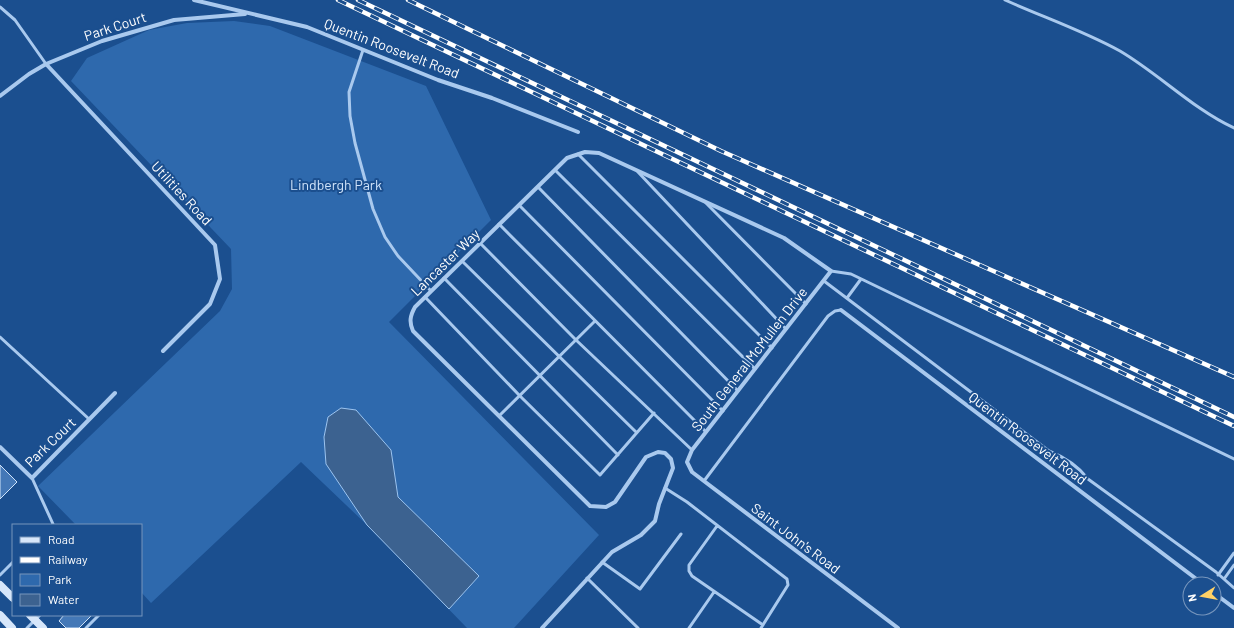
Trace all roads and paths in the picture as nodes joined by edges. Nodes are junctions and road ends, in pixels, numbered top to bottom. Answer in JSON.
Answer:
{"nodes":[{"id":1,"x":194,"y":0,"type":"edge"},
{"id":2,"x":1005,"y":0,"type":"edge"},
{"id":3,"x":0,"y":7,"type":"edge"},
{"id":4,"x":250,"y":14,"type":"junction"},
{"id":5,"x":363,"y":50,"type":"junction"},
{"id":6,"x":46,"y":64,"type":"junction"},
{"id":7,"x":0,"y":96,"type":"edge"},
{"id":8,"x":1234,"y":128,"type":"edge"},
{"id":9,"x":578,"y":132,"type":"dead end"},
{"id":10,"x":578,"y":154,"type":"junction"},
{"id":11,"x":635,"y":169,"type":"junction"},
{"id":12,"x":555,"y":170,"type":"junction"},
{"id":13,"x":538,"y":187,"type":"junction"},
{"id":14,"x":704,"y":201,"type":"junction"},
{"id":15,"x":519,"y":205,"type":"junction"},
{"id":16,"x":499,"y":224,"type":"junction"},
{"id":17,"x":480,"y":243,"type":"junction"},
{"id":18,"x":462,"y":261,"type":"junction"},
{"id":19,"x":831,"y":270,"type":"junction"},
{"id":20,"x":444,"y":278,"type":"junction"},
{"id":21,"x":861,"y":279,"type":"junction"},
{"id":22,"x":824,"y":281,"type":"junction"},
{"id":23,"x":431,"y":291,"type":"junction"},
{"id":24,"x":425,"y":297,"type":"junction"},
{"id":25,"x":847,"y":298,"type":"junction"},
{"id":26,"x":806,"y":304,"type":"junction"},
{"id":27,"x":841,"y":310,"type":"joint"},
{"id":28,"x":595,"y":321,"type":"junction"},
{"id":29,"x":786,"y":330,"type":"junction"},
{"id":30,"x":0,"y":337,"type":"edge"},
{"id":31,"x":576,"y":340,"type":"junction"},
{"id":32,"x":772,"y":348,"type":"junction"},
{"id":33,"x":163,"y":351,"type":"dead end"},
{"id":34,"x":559,"y":356,"type":"junction"},
{"id":35,"x":755,"y":369,"type":"junction"},
{"id":36,"x":539,"y":376,"type":"junction"},
{"id":37,"x":738,"y":391,"type":"junction"},
{"id":38,"x":115,"y":393,"type":"dead end"},
{"id":39,"x":520,"y":396,"type":"junction"},
{"id":40,"x":723,"y":411,"type":"junction"},
{"id":41,"x":654,"y":413,"type":"junction"},
{"id":42,"x":499,"y":416,"type":"junction"},
{"id":43,"x":89,"y":419,"type":"junction"},
{"id":44,"x":636,"y":432,"type":"junction"},
{"id":45,"x":706,"y":432,"type":"junction"},
{"id":46,"x":0,"y":447,"type":"edge"},
{"id":47,"x":692,"y":450,"type":"junction"},
{"id":48,"x":618,"y":454,"type":"junction"},
{"id":49,"x":1234,"y":459,"type":"edge"},
{"id":50,"x":687,"y":462,"type":"joint"},
{"id":51,"x":32,"y":478,"type":"junction"},
{"id":52,"x":704,"y":481,"type":"junction"},
{"id":53,"x":665,"y":488,"type":"junction"},
{"id":54,"x":53,"y":524,"type":"edge"},
{"id":55,"x":718,"y":526,"type":"junction"},
{"id":56,"x":681,"y":534,"type":"dead end"},
{"id":57,"x":1234,"y":553,"type":"edge"},
{"id":58,"x":602,"y":562,"type":"junction"},
{"id":59,"x":12,"y":564,"type":"edge"},
{"id":60,"x":1234,"y":565,"type":"edge"},
{"id":61,"x":0,"y":575,"type":"edge"},
{"id":62,"x":1218,"y":575,"type":"junction"},
{"id":63,"x":1192,"y":576,"type":"edge"},
{"id":64,"x":587,"y":578,"type":"junction"},
{"id":65,"x":1224,"y":579,"type":"junction"},
{"id":66,"x":0,"y":585,"type":"edge"},
{"id":67,"x":1234,"y":588,"type":"edge"},
{"id":68,"x":714,"y":592,"type":"junction"},
{"id":69,"x":12,"y":597,"type":"edge"},
{"id":70,"x":1222,"y":599,"type":"edge"},
{"id":71,"x":1234,"y":608,"type":"edge"},
{"id":72,"x":0,"y":615,"type":"edge"},
{"id":73,"x":98,"y":616,"type":"edge"},
{"id":74,"x":35,"y":617,"type":"edge"},
{"id":75,"x":762,"y":627,"type":"edge"},
{"id":76,"x":12,"y":628,"type":"edge"},
{"id":77,"x":27,"y":628,"type":"edge"},
{"id":78,"x":43,"y":628,"type":"edge"},
{"id":79,"x":86,"y":628,"type":"edge"},
{"id":80,"x":542,"y":628,"type":"edge"},
{"id":81,"x":638,"y":628,"type":"edge"},
{"id":82,"x":689,"y":628,"type":"edge"},
{"id":83,"x":898,"y":628,"type":"edge"}],
"edges":[{"from":1,"to":4,"type":"street","name":"Quentin Roosevelt Road"},
{"from":2,"to":8,"type":"lane"},
{"from":3,"to":6,"type":"lane"},
{"from":4,"to":5,"type":"street","name":"Quentin Roosevelt Road"},
{"from":4,"to":6,"type":"street","name":"Park Court"},
{"from":5,"to":9,"type":"street","name":"Quentin Roosevelt Road"},
{"from":5,"to":23,"type":"lane"},
{"from":6,"to":7,"type":"street","name":"Park Court"},
{"from":6,"to":33,"type":"street","name":"Utilities Road"},
{"from":10,"to":11,"type":"street","name":"Lancaster Way"},
{"from":10,"to":12,"type":"street","name":"Lancaster Way"},
{"from":10,"to":32,"type":"lane"},
{"from":11,"to":14,"type":"street","name":"Lancaster Way"},
{"from":11,"to":29,"type":"lane"},
{"from":12,"to":13,"type":"street","name":"Lancaster Way"},
{"from":12,"to":35,"type":"lane"},
{"from":13,"to":15,"type":"street","name":"Lancaster Way"},
{"from":13,"to":37,"type":"lane"},
{"from":14,"to":19,"type":"street","name":"Lancaster Way"},
{"from":14,"to":26,"type":"lane"},
{"from":15,"to":16,"type":"street","name":"Lancaster Way"},
{"from":15,"to":40,"type":"lane"},
{"from":16,"to":17,"type":"street","name":"Lancaster Way"},
{"from":16,"to":28,"type":"lane"},
{"from":17,"to":18,"type":"street","name":"Lancaster Way"},
{"from":17,"to":31,"type":"lane"},
{"from":18,"to":20,"type":"street","name":"Lancaster Way"},
{"from":18,"to":34,"type":"lane"},
{"from":19,"to":21,"type":"lane"},
{"from":19,"to":22,"type":"street","name":"South General McMullen Drive"},
{"from":20,"to":23,"type":"street","name":"Lancaster Way"},
{"from":20,"to":36,"type":"lane"},
{"from":21,"to":25,"type":"lane"},
{"from":21,"to":49,"type":"lane"},
{"from":22,"to":25,"type":"lane"},
{"from":22,"to":26,"type":"street","name":"South General McMullen Drive"},
{"from":23,"to":24,"type":"street","name":"Lancaster Way"},
{"from":24,"to":39,"type":"lane"},
{"from":24,"to":42,"type":"street","name":"Lancaster Way"},
{"from":25,"to":62,"type":"lane"},
{"from":26,"to":29,"type":"street","name":"South General McMullen Drive"},
{"from":27,"to":52,"type":"lane"},
{"from":27,"to":63,"type":"street","name":"Quentin Roosevelt Road"},
{"from":28,"to":31,"type":"lane"},
{"from":28,"to":45,"type":"lane"},
{"from":29,"to":32,"type":"street","name":"South General McMullen Drive"},
{"from":30,"to":43,"type":"lane"},
{"from":31,"to":34,"type":"lane"},
{"from":31,"to":41,"type":"lane"},
{"from":32,"to":35,"type":"street","name":"South General McMullen Drive"},
{"from":34,"to":36,"type":"lane"},
{"from":34,"to":44,"type":"lane"},
{"from":35,"to":37,"type":"street","name":"South General McMullen Drive"},
{"from":36,"to":39,"type":"lane"},
{"from":36,"to":48,"type":"lane"},
{"from":37,"to":40,"type":"street","name":"South General McMullen Drive"},
{"from":38,"to":43,"type":"street","name":"Park Court"},
{"from":39,"to":42,"type":"lane"},
{"from":39,"to":48,"type":"lane"},
{"from":40,"to":45,"type":"street","name":"South General McMullen Drive"},
{"from":41,"to":44,"type":"lane"},
{"from":41,"to":47,"type":"lane"},
{"from":42,"to":53,"type":"street","name":"Lancaster Way"},
{"from":43,"to":51,"type":"street","name":"Park Court"},
{"from":44,"to":48,"type":"lane"},
{"from":45,"to":47,"type":"street","name":"South General McMullen Drive"},
{"from":46,"to":51,"type":"street","name":"Park Court"},
{"from":47,"to":50,"type":"street","name":"South General McMullen Drive"},
{"from":50,"to":52,"type":"street","name":"Saint John's Road"},
{"from":51,"to":54,"type":"lane"},
{"from":52,"to":83,"type":"street","name":"Saint John's Road"},
{"from":53,"to":55,"type":"lane"},
{"from":53,"to":58,"type":"street"},
{"from":55,"to":68,"type":"lane"},
{"from":55,"to":75,"type":"lane"},
{"from":56,"to":58,"type":"lane"},
{"from":57,"to":62,"type":"lane"},
{"from":58,"to":64,"type":"street"},
{"from":59,"to":61,"type":"lane"},
{"from":60,"to":65,"type":"lane"},
{"from":62,"to":65,"type":"lane"},
{"from":64,"to":80,"type":"street"},
{"from":64,"to":81,"type":"lane"},
{"from":65,"to":67,"type":"lane"},
{"from":66,"to":69,"type":"main road"},
{"from":68,"to":75,"type":"lane"},
{"from":68,"to":82,"type":"lane"},
{"from":70,"to":71,"type":"street"},
{"from":72,"to":76,"type":"main road"},
{"from":73,"to":79,"type":"lane"},
{"from":74,"to":77,"type":"lane"},
{"from":74,"to":78,"type":"main road"}]}
